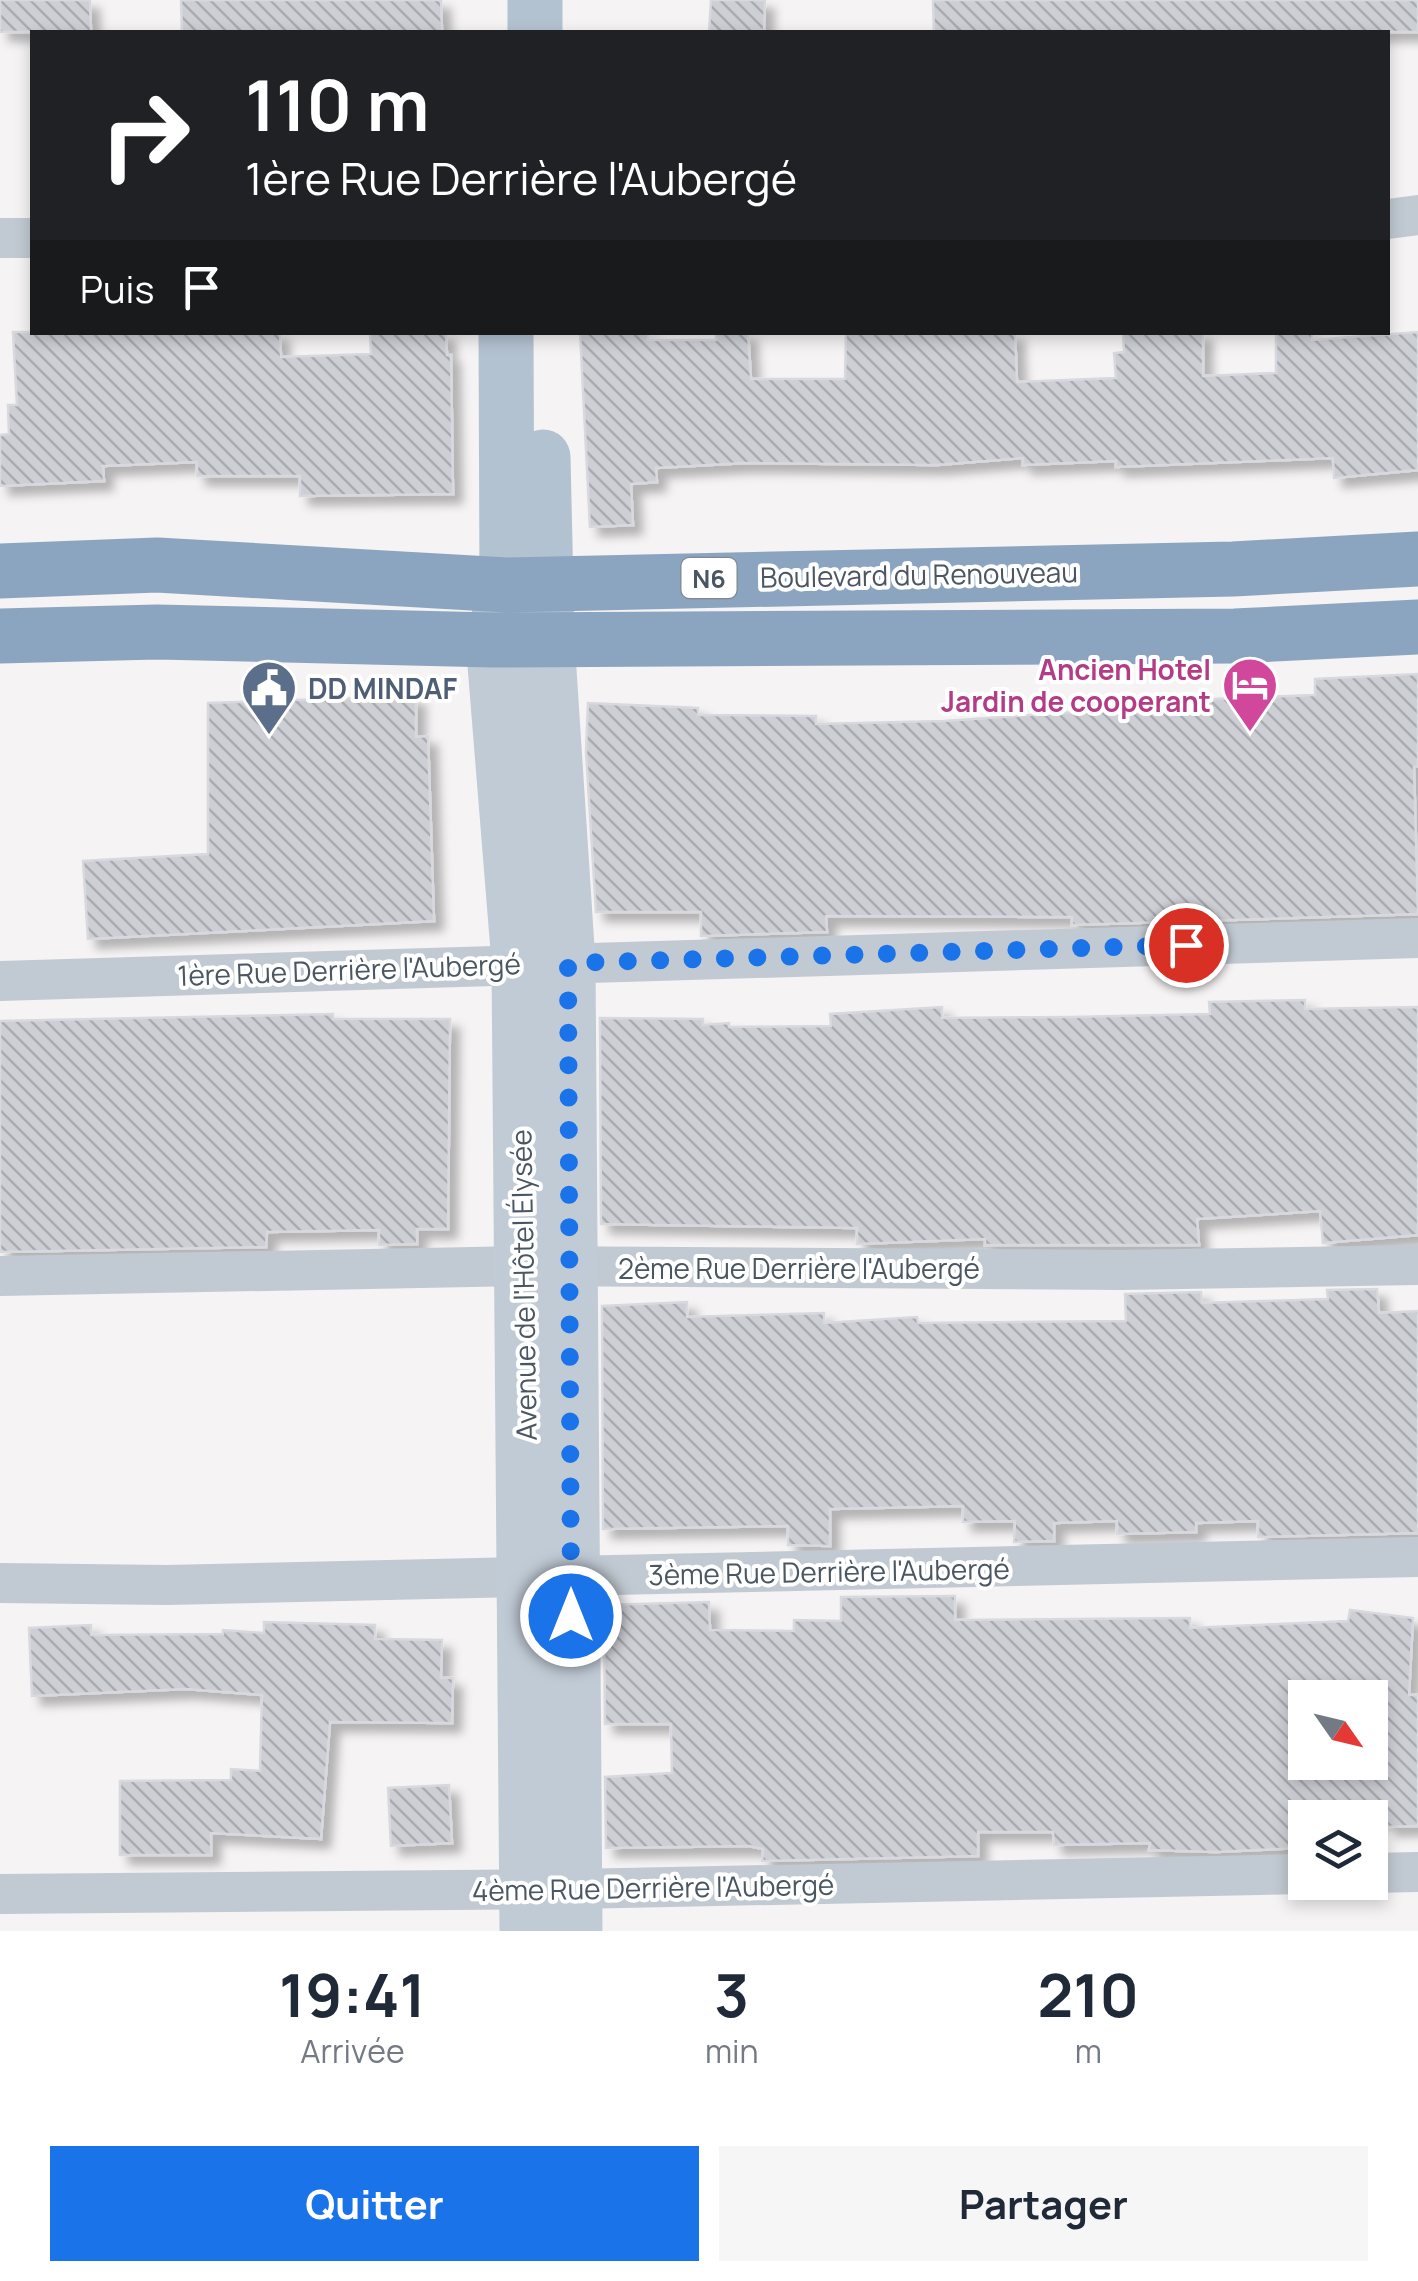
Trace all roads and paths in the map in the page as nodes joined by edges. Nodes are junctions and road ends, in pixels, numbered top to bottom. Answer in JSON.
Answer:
{"nodes":[{"id":1,"x":504,"y":0,"type":"edge"},
{"id":2,"x":535,"y":0,"type":"edge"},
{"id":3,"x":504,"y":30,"type":"edge"},
{"id":4,"x":535,"y":30,"type":"edge"},
{"id":5,"x":1418,"y":216,"type":"edge"},
{"id":6,"x":1390,"y":218,"type":"edge"},
{"id":7,"x":0,"y":238,"type":"edge"},
{"id":8,"x":30,"y":238,"type":"edge"},
{"id":9,"x":506,"y":335,"type":"edge"},
{"id":10,"x":540,"y":335,"type":"edge"},
{"id":11,"x":1418,"y":559,"type":"edge"},
{"id":12,"x":1166,"y":569,"type":"junction"},
{"id":13,"x":14,"y":570,"type":"edge"},
{"id":14,"x":527,"y":583,"type":"junction"},
{"id":15,"x":1418,"y":627,"type":"edge"},
{"id":16,"x":16,"y":636,"type":"edge"},
{"id":17,"x":1163,"y":636,"type":"junction"},
{"id":18,"x":493,"y":640,"type":"junction"},
{"id":19,"x":547,"y":640,"type":"junction"},
{"id":20,"x":1418,"y":938,"type":"edge"},
{"id":21,"x":544,"y":963,"type":"junction"},
{"id":22,"x":0,"y":981,"type":"edge"},
{"id":23,"x":1418,"y":1265,"type":"edge"},
{"id":24,"x":546,"y":1266,"type":"junction"},
{"id":25,"x":0,"y":1276,"type":"edge"},
{"id":26,"x":1418,"y":1557,"type":"edge"},
{"id":27,"x":548,"y":1577,"type":"junction"},
{"id":28,"x":0,"y":1583,"type":"edge"},
{"id":29,"x":1418,"y":1872,"type":"edge"},
{"id":30,"x":1388,"y":1873,"type":"edge"},
{"id":31,"x":1288,"y":1875,"type":"edge"},
{"id":32,"x":0,"y":1894,"type":"edge"},
{"id":33,"x":551,"y":1910,"type":"edge"}],
"edges":[{"from":1,"to":3,"type":"main road"},
{"from":2,"to":4,"type":"main road"},
{"from":5,"to":6,"type":"street"},
{"from":7,"to":8,"type":"street"},
{"from":9,"to":14,"type":"main road"},
{"from":10,"to":14,"type":"main road"},
{"from":11,"to":12,"type":"highway","name":"Boulevard du Renouveau","number":"N6"},
{"from":12,"to":14,"type":"highway","name":"Boulevard du Renouveau","number":"N6"},
{"from":12,"to":17,"type":"highway"},
{"from":13,"to":14,"type":"highway","name":"Boulevard du Renouveau","number":"N6"},
{"from":13,"to":16,"type":"highway"},
{"from":14,"to":18,"type":"main road"},
{"from":14,"to":19,"type":"main road"},
{"from":15,"to":17,"type":"highway","number":"N6"},
{"from":16,"to":18,"type":"highway","number":"N6"},
{"from":17,"to":19,"type":"highway","number":"N6"},
{"from":18,"to":19,"type":"highway","number":"N6"},
{"from":18,"to":21,"type":"street","name":"Avenue de l'Hôtel Élysée"},
{"from":19,"to":21,"type":"street","name":"Avenue de l'Hôtel Élysée"},
{"from":20,"to":21,"type":"street","name":"1ère Rue Derrière l'Aubergé"},
{"from":21,"to":22,"type":"street","name":"1ère Rue Derrière l'Aubergé"},
{"from":21,"to":24,"type":"street","name":"Avenue de l'Hôtel Élysée"},
{"from":23,"to":24,"type":"street","name":"2ème Rue Derrière l'Aubergé"},
{"from":24,"to":25,"type":"street","name":"2ème Rue Derrière l'Aubergé"},
{"from":24,"to":27,"type":"street","name":"Avenue de l'Hôtel Élysée"},
{"from":26,"to":27,"type":"street","name":"3ème Rue Derrière l'Aubergé"},
{"from":27,"to":28,"type":"street","name":"3ème Rue Derrière l'Aubergé"},
{"from":27,"to":33,"type":"street","name":"Avenue de l'Hôtel Élysée"},
{"from":29,"to":30,"type":"street"},
{"from":31,"to":33,"type":"street","name":"4ème Rue Derrière l'Aubergé"},
{"from":32,"to":33,"type":"street","name":"4ème Rue Derrière l'Aubergé"}]}
